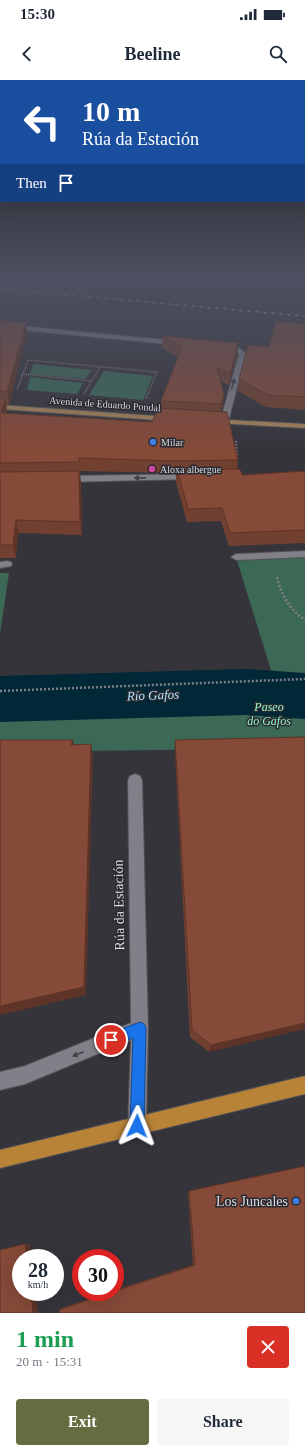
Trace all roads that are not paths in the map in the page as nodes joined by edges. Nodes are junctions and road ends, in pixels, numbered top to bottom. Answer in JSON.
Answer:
{"nodes":[{"id":1,"x":124,"y":338,"type":"edge"},
{"id":2,"x":182,"y":343,"type":"edge"},
{"id":3,"x":213,"y":346,"type":"edge"},
{"id":4,"x":0,"y":407,"type":"edge"},
{"id":5,"x":178,"y":419,"type":"edge"},
{"id":6,"x":209,"y":421,"type":"edge"},
{"id":7,"x":224,"y":422,"type":"junction"},
{"id":8,"x":305,"y":426,"type":"edge"},
{"id":9,"x":201,"y":477,"type":"edge"},
{"id":10,"x":53,"y":479,"type":"edge"},
{"id":11,"x":305,"y":554,"type":"edge"},
{"id":12,"x":236,"y":557,"type":"dead end"},
{"id":13,"x":135,"y":780,"type":"dead end"},
{"id":14,"x":140,"y":1028,"type":"junction"},
{"id":15,"x":0,"y":1081,"type":"edge"},
{"id":16,"x":305,"y":1085,"type":"edge"},
{"id":17,"x":137,"y":1126,"type":"junction"},
{"id":18,"x":0,"y":1159,"type":"edge"}],
"edges":[{"from":1,"to":2,"type":"street"},
{"from":7,"to":3,"type":"street","one_way":true},
{"from":4,"to":5,"type":"main road","name":"Avenida de Eduardo Pondal"},
{"from":6,"to":7,"type":"main road"},
{"from":7,"to":8,"type":"main road"},
{"from":9,"to":10,"type":"street","one_way":true},
{"from":11,"to":12,"type":"street"},
{"from":13,"to":14,"type":"street","name":"Rúa da Estación"},
{"from":14,"to":15,"type":"street","one_way":true},
{"from":14,"to":17,"type":"street","name":"Rúa da Estación"},
{"from":16,"to":17,"type":"highway"},
{"from":17,"to":18,"type":"highway"}]}
